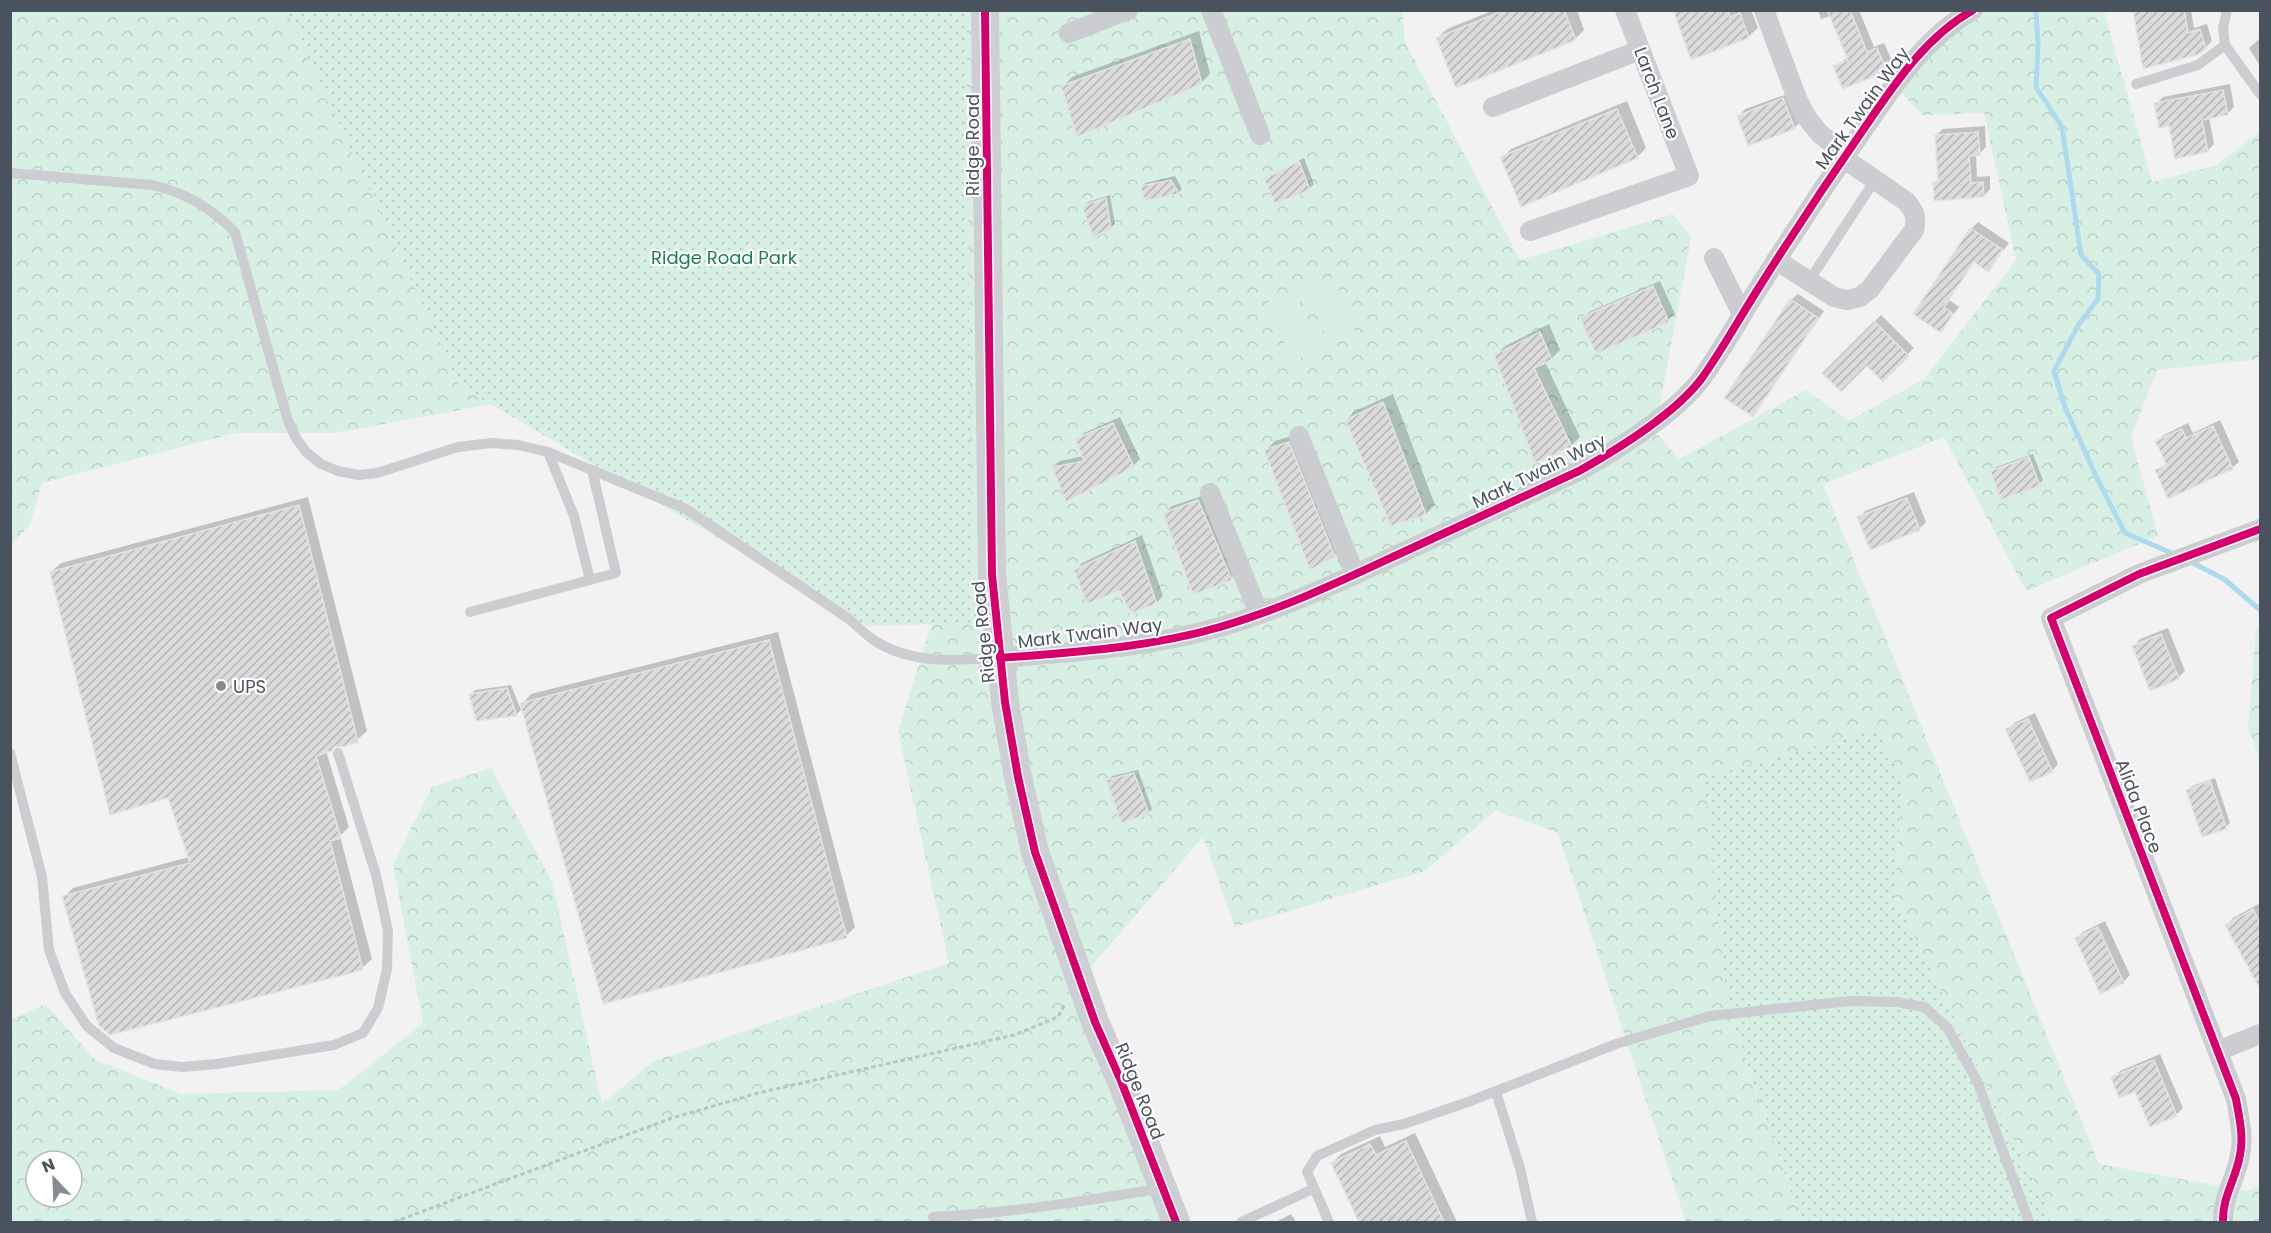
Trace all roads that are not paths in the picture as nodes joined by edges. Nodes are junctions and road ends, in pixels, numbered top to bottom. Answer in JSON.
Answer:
{"nodes":[{"id":1,"x":985,"y":10,"type":"edge"},
{"id":2,"x":1128,"y":10,"type":"edge"},
{"id":3,"x":1211,"y":10,"type":"edge"},
{"id":4,"x":1625,"y":10,"type":"edge"},
{"id":5,"x":1764,"y":10,"type":"edge"},
{"id":6,"x":1973,"y":10,"type":"edge"},
{"id":7,"x":2227,"y":10,"type":"edge"},
{"id":8,"x":1069,"y":33,"type":"dead end"},
{"id":9,"x":2225,"y":45,"type":"junction"},
{"id":10,"x":1640,"y":50,"type":"junction"},
{"id":11,"x":2136,"y":84,"type":"dead end"},
{"id":12,"x":2260,"y":94,"type":"edge"},
{"id":13,"x":1493,"y":107,"type":"dead end"},
{"id":14,"x":1260,"y":135,"type":"dead end"},
{"id":15,"x":1845,"y":156,"type":"junction"},
{"id":16,"x":10,"y":173,"type":"edge"},
{"id":17,"x":1875,"y":180,"type":"junction"},
{"id":18,"x":1530,"y":231,"type":"dead end"},
{"id":19,"x":1714,"y":258,"type":"dead end"},
{"id":20,"x":1776,"y":260,"type":"junction"},
{"id":21,"x":1809,"y":281,"type":"junction"},
{"id":22,"x":1742,"y":314,"type":"junction"},
{"id":23,"x":1299,"y":436,"type":"dead end"},
{"id":24,"x":548,"y":452,"type":"junction"},
{"id":25,"x":592,"y":470,"type":"junction"},
{"id":26,"x":1210,"y":493,"type":"dead end"},
{"id":27,"x":2260,"y":529,"type":"edge"},
{"id":28,"x":1355,"y":575,"type":"junction"},
{"id":29,"x":590,"y":580,"type":"junction"},
{"id":30,"x":470,"y":612,"type":"dead end"},
{"id":31,"x":1259,"y":614,"type":"junction"},
{"id":32,"x":1000,"y":658,"type":"junction"},
{"id":33,"x":10,"y":753,"type":"edge"},
{"id":34,"x":338,"y":753,"type":"dead end"},
{"id":35,"x":2260,"y":1034,"type":"edge"},
{"id":36,"x":2218,"y":1051,"type":"junction"},
{"id":37,"x":1496,"y":1092,"type":"junction"},
{"id":38,"x":1162,"y":1188,"type":"junction"},
{"id":39,"x":1313,"y":1188,"type":"junction"},
{"id":40,"x":933,"y":1217,"type":"dead end"},
{"id":41,"x":1176,"y":1222,"type":"edge"},
{"id":42,"x":1241,"y":1222,"type":"edge"},
{"id":43,"x":1329,"y":1222,"type":"edge"},
{"id":44,"x":1532,"y":1222,"type":"edge"},
{"id":45,"x":2030,"y":1222,"type":"edge"},
{"id":46,"x":2223,"y":1222,"type":"edge"}],
"edges":[{"from":1,"to":32,"type":"street","name":"Ridge Road"},
{"from":2,"to":8,"type":"street"},
{"from":3,"to":14,"type":"street"},
{"from":4,"to":10,"type":"street","name":"Larch Lane"},
{"from":5,"to":15,"type":"street"},
{"from":6,"to":15,"type":"street","name":"Mark Twain Way"},
{"from":7,"to":9,"type":"lane"},
{"from":9,"to":11,"type":"lane"},
{"from":9,"to":12,"type":"lane"},
{"from":10,"to":13,"type":"street"},
{"from":10,"to":18,"type":"street","name":"Larch Lane"},
{"from":15,"to":17,"type":"street"},
{"from":15,"to":20,"type":"street","name":"Mark Twain Way"},
{"from":16,"to":24,"type":"lane"},
{"from":17,"to":21,"type":"lane"},
{"from":17,"to":21,"type":"street"},
{"from":19,"to":22,"type":"street"},
{"from":20,"to":21,"type":"street"},
{"from":20,"to":22,"type":"street","name":"Mark Twain Way"},
{"from":22,"to":28,"type":"street","name":"Mark Twain Way"},
{"from":23,"to":28,"type":"street"},
{"from":24,"to":25,"type":"lane"},
{"from":24,"to":29,"type":"lane"},
{"from":25,"to":29,"type":"lane"},
{"from":25,"to":32,"type":"lane"},
{"from":26,"to":31,"type":"street"},
{"from":27,"to":36,"type":"street","name":"Alida Place"},
{"from":28,"to":31,"type":"street","name":"Mark Twain Way"},
{"from":29,"to":30,"type":"lane"},
{"from":31,"to":32,"type":"street","name":"Mark Twain Way"},
{"from":32,"to":38,"type":"street","name":"Ridge Road"},
{"from":33,"to":34,"type":"lane"},
{"from":35,"to":36,"type":"street"},
{"from":36,"to":46,"type":"street","name":"Alida Place"},
{"from":37,"to":39,"type":"lane"},
{"from":37,"to":44,"type":"lane"},
{"from":37,"to":45,"type":"lane"},
{"from":38,"to":40,"type":"lane"},
{"from":38,"to":41,"type":"street","name":"Ridge Road"},
{"from":39,"to":42,"type":"lane"},
{"from":39,"to":43,"type":"lane"}]}
